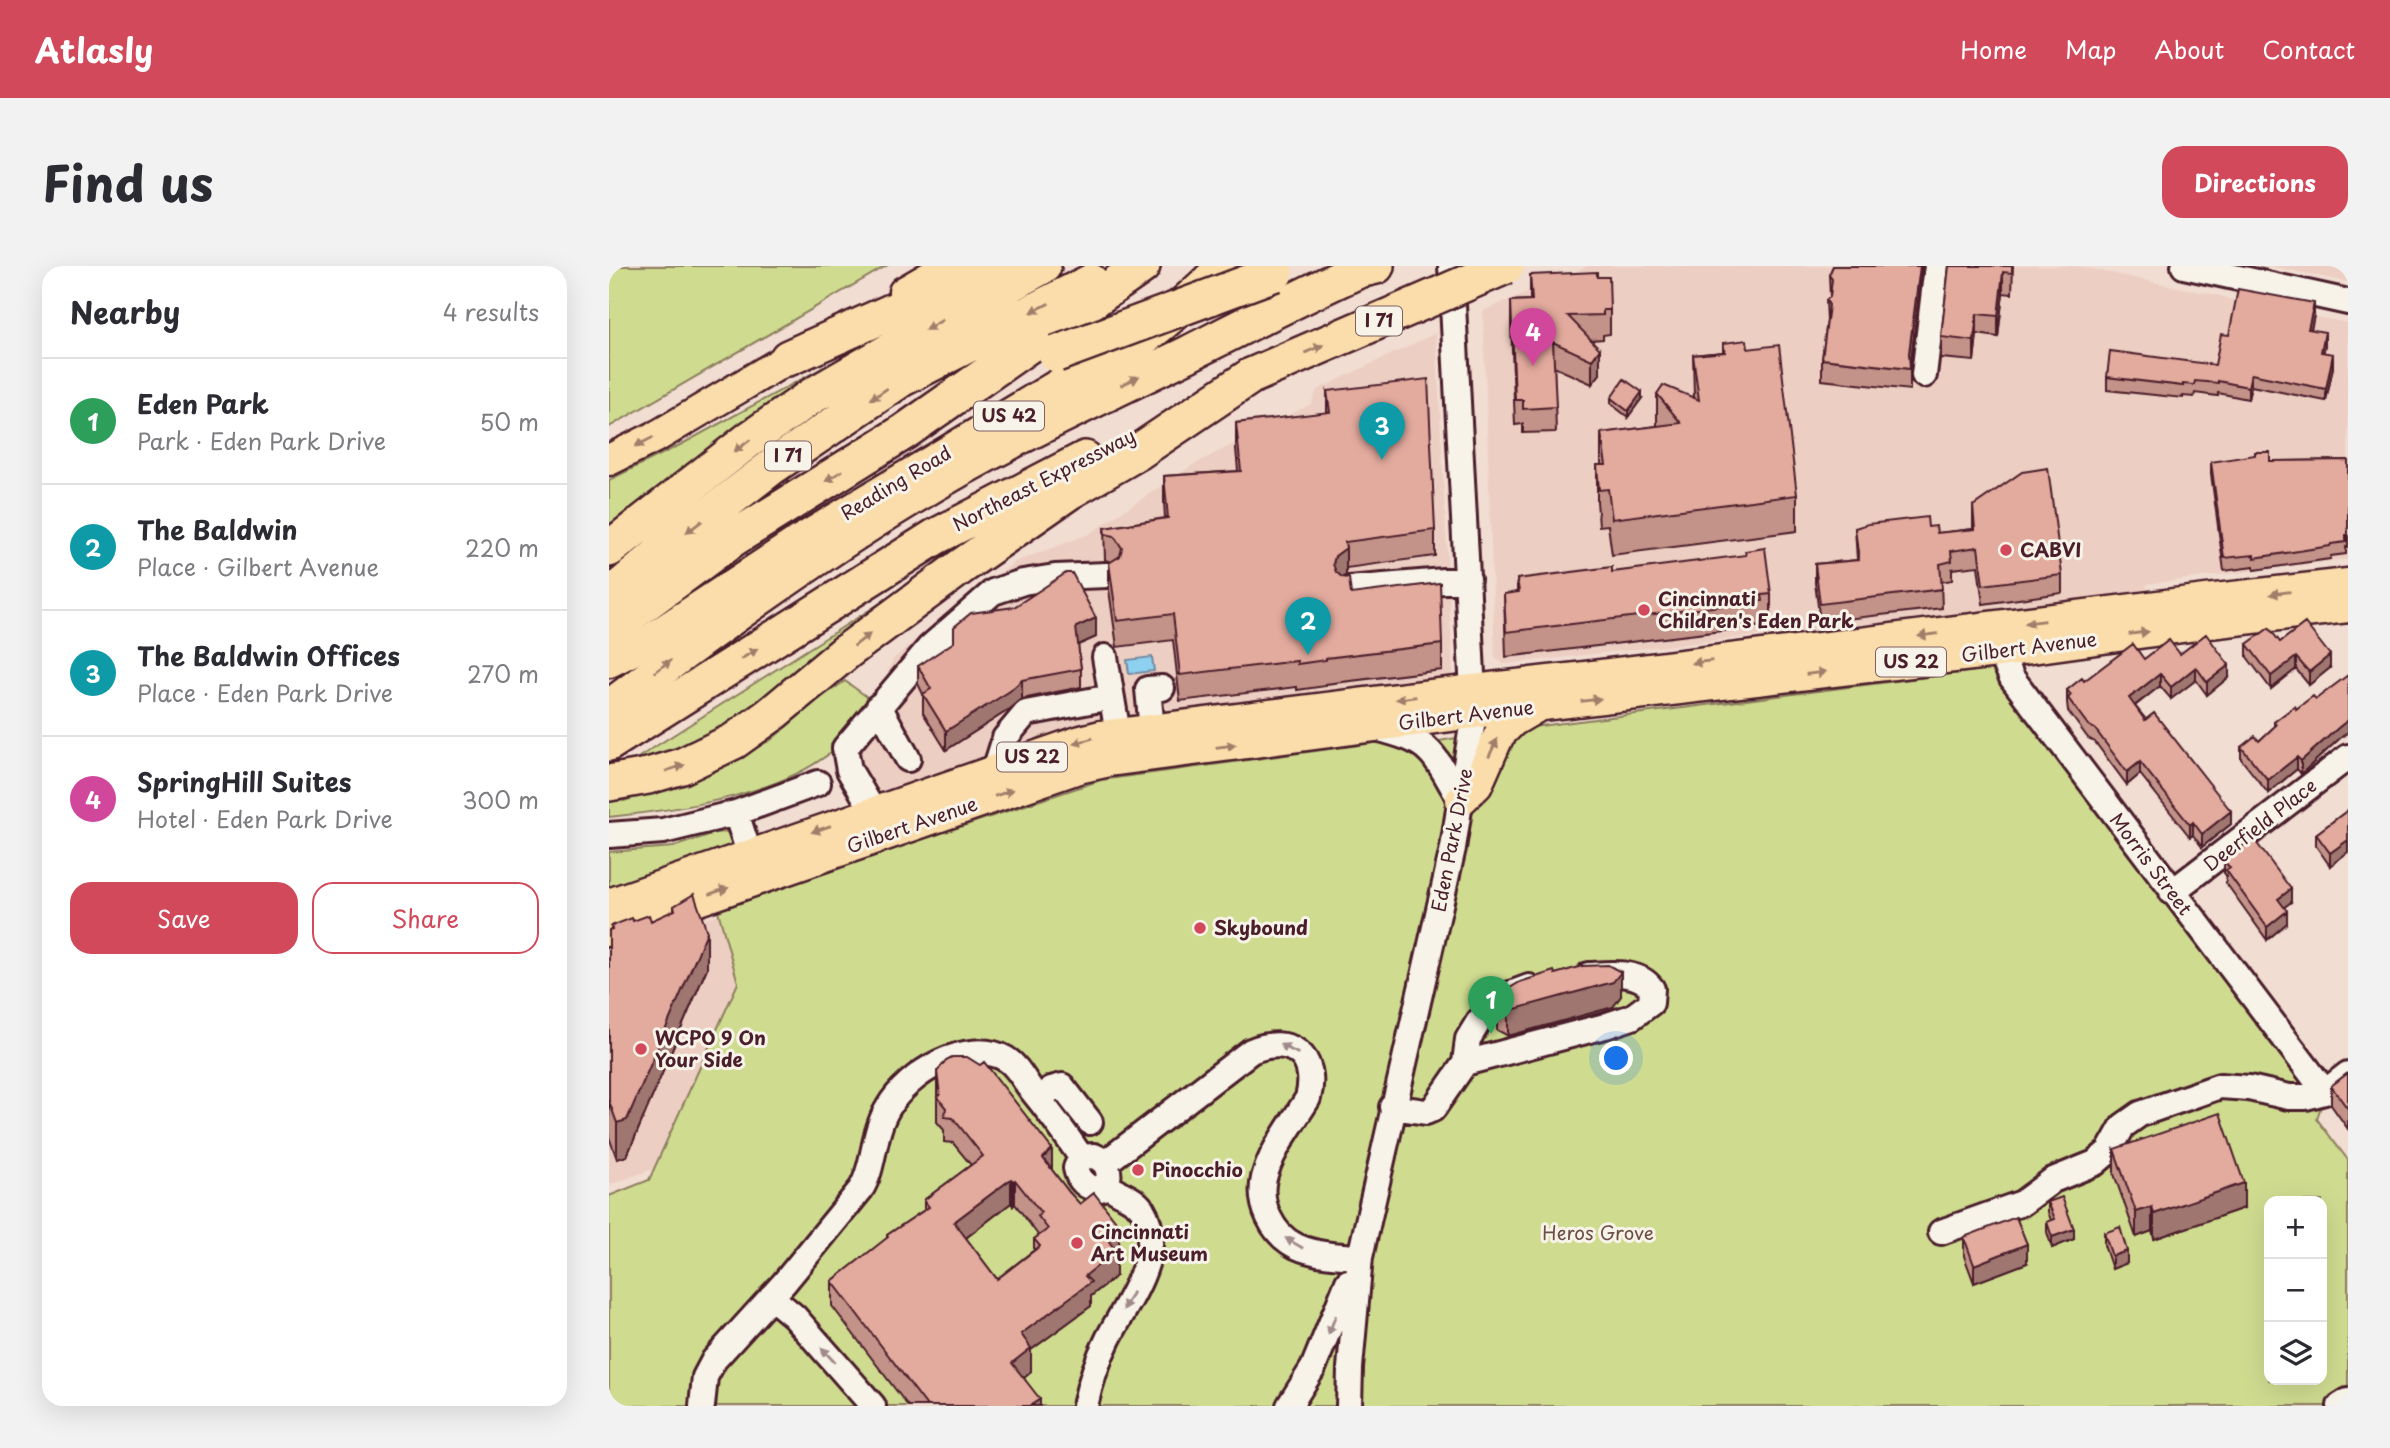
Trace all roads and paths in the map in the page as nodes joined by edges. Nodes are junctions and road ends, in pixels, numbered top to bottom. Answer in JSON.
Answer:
{"nodes":[{"id":1,"x":949,"y":266,"type":"edge"},
{"id":2,"x":1043,"y":266,"type":"edge"},
{"id":3,"x":1123,"y":266,"type":"edge"},
{"id":4,"x":1142,"y":266,"type":"edge"},
{"id":5,"x":1208,"y":266,"type":"edge"},
{"id":6,"x":1225,"y":266,"type":"edge"},
{"id":7,"x":1376,"y":266,"type":"edge"},
{"id":8,"x":1451,"y":266,"type":"edge"},
{"id":9,"x":1506,"y":266,"type":"edge"},
{"id":10,"x":1937,"y":266,"type":"edge"},
{"id":11,"x":2184,"y":266,"type":"edge"},
{"id":12,"x":1286,"y":270,"type":"edge"},
{"id":13,"x":2228,"y":270,"type":"edge"},
{"id":14,"x":994,"y":279,"type":"edge"},
{"id":15,"x":2348,"y":302,"type":"edge"},
{"id":16,"x":788,"y":358,"type":"junction"},
{"id":17,"x":1923,"y":375,"type":"dead end"},
{"id":18,"x":974,"y":385,"type":"junction"},
{"id":19,"x":1003,"y":444,"type":"junction"},
{"id":20,"x":609,"y":460,"type":"edge"},
{"id":21,"x":996,"y":523,"type":"junction"},
{"id":22,"x":609,"y":549,"type":"edge"},
{"id":23,"x":1107,"y":575,"type":"edge"},
{"id":24,"x":1468,"y":579,"type":"junction"},
{"id":25,"x":2348,"y":584,"type":"edge"},
{"id":26,"x":1348,"y":589,"type":"edge"},
{"id":27,"x":609,"y":597,"type":"edge"},
{"id":28,"x":2348,"y":607,"type":"edge"},
{"id":29,"x":609,"y":630,"type":"edge"},
{"id":30,"x":1998,"y":639,"type":"junction"},
{"id":31,"x":1105,"y":657,"type":"dead end"},
{"id":32,"x":609,"y":662,"type":"edge"},
{"id":33,"x":1162,"y":688,"type":"dead end"},
{"id":34,"x":1111,"y":697,"type":"junction"},
{"id":35,"x":1474,"y":700,"type":"junction"},
{"id":36,"x":880,"y":706,"type":"junction"},
{"id":37,"x":1537,"y":707,"type":"junction"},
{"id":38,"x":609,"y":708,"type":"edge"},
{"id":39,"x":1374,"y":727,"type":"junction"},
{"id":40,"x":1138,"y":738,"type":"junction"},
{"id":41,"x":609,"y":743,"type":"edge"},
{"id":42,"x":2348,"y":757,"type":"edge"},
{"id":43,"x":908,"y":759,"type":"dead end"},
{"id":44,"x":995,"y":770,"type":"junction"},
{"id":45,"x":609,"y":783,"type":"edge"},
{"id":46,"x":818,"y":783,"type":"dead end"},
{"id":47,"x":1461,"y":800,"type":"junction"},
{"id":48,"x":874,"y":811,"type":"junction"},
{"id":49,"x":736,"y":813,"type":"junction"},
{"id":50,"x":609,"y":835,"type":"edge"},
{"id":51,"x":753,"y":866,"type":"junction"},
{"id":52,"x":2172,"y":892,"type":"junction"},
{"id":53,"x":609,"y":904,"type":"edge"},
{"id":54,"x":609,"y":931,"type":"edge"},
{"id":55,"x":1465,"y":1063,"type":"junction"},
{"id":56,"x":2348,"y":1074,"type":"edge"},
{"id":57,"x":2325,"y":1092,"type":"junction"},
{"id":58,"x":1039,"y":1099,"type":"junction"},
{"id":59,"x":1392,"y":1107,"type":"junction"},
{"id":60,"x":1090,"y":1122,"type":"dead end"},
{"id":61,"x":1098,"y":1168,"type":"junction"},
{"id":62,"x":1941,"y":1233,"type":"dead end"},
{"id":63,"x":1359,"y":1260,"type":"junction"},
{"id":64,"x":771,"y":1297,"type":"junction"},
{"id":65,"x":2348,"y":1401,"type":"edge"},
{"id":66,"x":700,"y":1405,"type":"edge"},
{"id":67,"x":873,"y":1406,"type":"edge"},
{"id":68,"x":1084,"y":1406,"type":"edge"},
{"id":69,"x":1289,"y":1406,"type":"edge"},
{"id":70,"x":1348,"y":1406,"type":"edge"},
{"id":71,"x":2340,"y":1406,"type":"edge"}],
"edges":[{"from":1,"to":16,"type":"main road"},
{"from":2,"to":14,"type":"highway"},
{"from":3,"to":27,"type":"highway","number":"I 71","one_way":true},
{"from":4,"to":18,"type":"highway"},
{"from":5,"to":32,"type":"main road","name":"Reading Road","number":"US 42"},
{"from":6,"to":19,"type":"highway"},
{"from":19,"to":7,"type":"highway","one_way":true},
{"from":8,"to":24,"type":"street","name":"Eden Park Drive"},
{"from":21,"to":9,"type":"highway","name":"Northeast Expressway","number":"I 71","one_way":true,"bridge":true},
{"from":10,"to":17,"type":"street"},
{"from":11,"to":13,"type":"street"},
{"from":12,"to":18,"type":"highway","bridge":true},
{"from":13,"to":15,"type":"street"},
{"from":14,"to":16,"type":"highway"},
{"from":14,"to":22,"type":"highway","one_way":true},
{"from":16,"to":20,"type":"main road","one_way":true},
{"from":18,"to":29,"type":"highway","one_way":true},
{"from":38,"to":19,"type":"highway","one_way":true},
{"from":41,"to":21,"type":"highway","name":"Northeast Expressway","number":"I 71","one_way":true},
{"from":45,"to":21,"type":"highway","one_way":true},
{"from":23,"to":36,"type":"street"},
{"from":24,"to":26,"type":"street"},
{"from":24,"to":35,"type":"street","name":"Eden Park Drive"},
{"from":25,"to":30,"type":"main road","name":"Gilbert Avenue","number":"US 22","one_way":true},
{"from":30,"to":28,"type":"main road","name":"Gilbert Avenue","number":"US 22","one_way":true},
{"from":30,"to":35,"type":"main road","name":"Gilbert Avenue","number":"US 22","one_way":true},
{"from":37,"to":30,"type":"main road","name":"Gilbert Avenue","number":"US 22","one_way":true},
{"from":30,"to":52,"type":"street","name":"Morris Street"},
{"from":31,"to":34,"type":"street"},
{"from":33,"to":40,"type":"street"},
{"from":34,"to":40,"type":"street"},
{"from":34,"to":44,"type":"street"},
{"from":35,"to":37,"type":"main road","name":"Gilbert Avenue","number":"US 22"},
{"from":35,"to":39,"type":"main road","name":"Gilbert Avenue","number":"US 22"},
{"from":35,"to":40,"type":"main road","name":"Gilbert Avenue","number":"US 22","one_way":true},
{"from":35,"to":47,"type":"street","name":"Eden Park Drive"},
{"from":36,"to":43,"type":"street"},
{"from":36,"to":48,"type":"street"},
{"from":47,"to":37,"type":"main road","one_way":true},
{"from":40,"to":39,"type":"main road","name":"Gilbert Avenue","number":"US 22","one_way":true},
{"from":39,"to":47,"type":"street"},
{"from":40,"to":44,"type":"main road","name":"Gilbert Avenue","number":"US 22","one_way":true},
{"from":51,"to":40,"type":"main road","name":"Gilbert Avenue","number":"US 22","one_way":true},
{"from":42,"to":52,"type":"street","name":"Deerfield Place"},
{"from":44,"to":48,"type":"main road","name":"Gilbert Avenue","number":"US 22"},
{"from":46,"to":49,"type":"street"},
{"from":47,"to":59,"type":"street","name":"Eden Park Drive"},
{"from":48,"to":51,"type":"main road","name":"Gilbert Avenue","number":"US 22","one_way":true},
{"from":49,"to":50,"type":"street"},
{"from":49,"to":51,"type":"street"},
{"from":51,"to":53,"type":"main road","name":"Gilbert Avenue","number":"US 22"},
{"from":54,"to":51,"type":"main road","name":"Gilbert Avenue","number":"US 22","one_way":true},
{"from":52,"to":57,"type":"street","name":"Morris Street"},
{"from":55,"to":55,"type":"street"},
{"from":55,"to":59,"type":"street"},
{"from":56,"to":57,"type":"street"},
{"from":57,"to":62,"type":"street"},
{"from":58,"to":60,"type":"street"},
{"from":58,"to":61,"type":"street"},
{"from":58,"to":64,"type":"street"},
{"from":59,"to":63,"type":"street","name":"Eden Park Drive"},
{"from":63,"to":61,"type":"street","one_way":true},
{"from":61,"to":68,"type":"street","one_way":true},
{"from":63,"to":69,"type":"street","one_way":true},
{"from":63,"to":70,"type":"street","name":"Eden Park Drive"},
{"from":64,"to":66,"type":"street"},
{"from":67,"to":64,"type":"street","one_way":true},
{"from":65,"to":71,"type":"street"}]}
